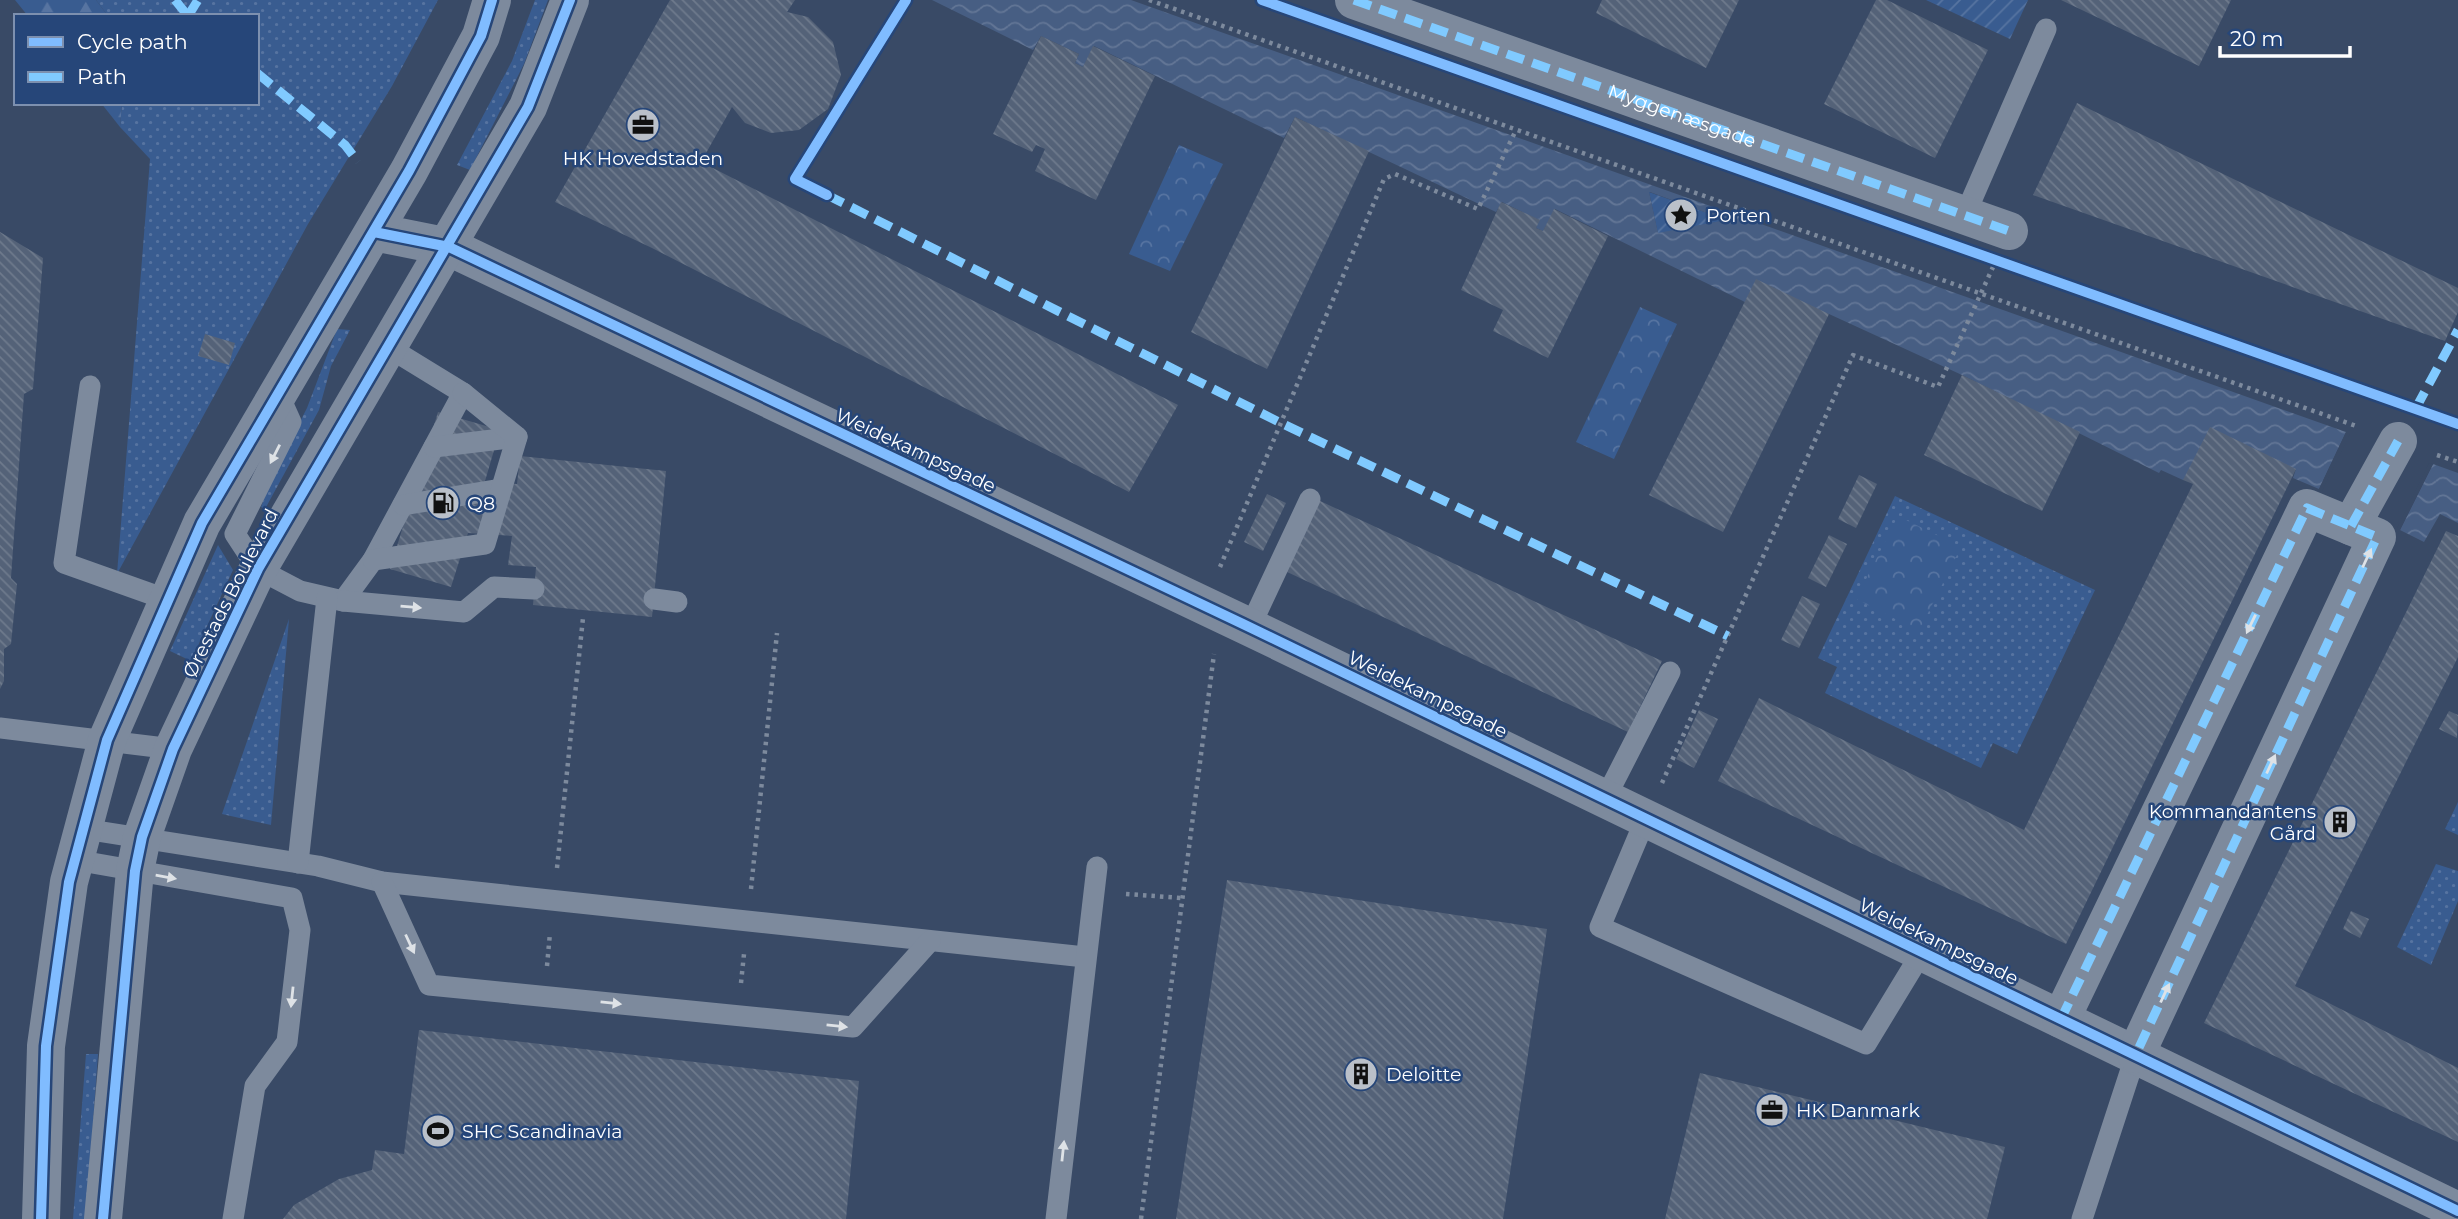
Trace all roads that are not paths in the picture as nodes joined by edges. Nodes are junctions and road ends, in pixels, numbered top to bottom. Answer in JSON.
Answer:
{"nodes":[{"id":1,"x":492,"y":0,"type":"edge"},
{"id":2,"x":570,"y":0,"type":"edge"},
{"id":3,"x":1354,"y":0,"type":"edge"},
{"id":4,"x":2046,"y":29,"type":"dead end"},
{"id":5,"x":1965,"y":215,"type":"junction"},
{"id":6,"x":374,"y":232,"type":"junction"},
{"id":7,"x":449,"y":247,"type":"junction"},
{"id":8,"x":1998,"y":249,"type":"dead end"},
{"id":9,"x":388,"y":347,"type":"junction"},
{"id":10,"x":90,"y":386,"type":"dead end"},
{"id":11,"x":278,"y":393,"type":"junction"},
{"id":12,"x":463,"y":393,"type":"junction"},
{"id":13,"x":517,"y":437,"type":"junction"},
{"id":14,"x":2398,"y":441,"type":"road end"},
{"id":15,"x":434,"y":447,"type":"junction"},
{"id":16,"x":501,"y":489,"type":"junction"},
{"id":17,"x":1310,"y":499,"type":"dead end"},
{"id":18,"x":403,"y":505,"type":"junction"},
{"id":19,"x":2351,"y":526,"type":"junction"},
{"id":20,"x":373,"y":560,"type":"junction"},
{"id":21,"x":258,"y":569,"type":"junction"},
{"id":22,"x":534,"y":589,"type":"dead end"},
{"id":23,"x":335,"y":599,"type":"junction"},
{"id":24,"x":654,"y":599,"type":"dead end"},
{"id":25,"x":168,"y":600,"type":"junction"},
{"id":26,"x":677,"y":602,"type":"dead end"},
{"id":27,"x":1224,"y":615,"type":"junction"},
{"id":28,"x":1670,"y":672,"type":"dead end"},
{"id":29,"x":0,"y":728,"type":"edge"},
{"id":30,"x":107,"y":740,"type":"junction"},
{"id":31,"x":173,"y":749,"type":"junction"},
{"id":32,"x":1605,"y":799,"type":"junction"},
{"id":33,"x":1646,"y":818,"type":"junction"},
{"id":34,"x":80,"y":844,"type":"junction"},
{"id":35,"x":139,"y":854,"type":"junction"},
{"id":36,"x":298,"y":863,"type":"junction"},
{"id":37,"x":1097,"y":867,"type":"dead end"},
{"id":38,"x":382,"y":882,"type":"junction"},
{"id":39,"x":930,"y":941,"type":"junction"},
{"id":40,"x":1922,"y":952,"type":"junction"},
{"id":41,"x":1085,"y":957,"type":"junction"},
{"id":42,"x":2061,"y":1019,"type":"junction"},
{"id":43,"x":2136,"y":1054,"type":"junction"},
{"id":44,"x":2458,"y":1212,"type":"edge"},
{"id":45,"x":41,"y":1219,"type":"edge"},
{"id":46,"x":103,"y":1219,"type":"edge"},
{"id":47,"x":233,"y":1219,"type":"edge"},
{"id":48,"x":1056,"y":1219,"type":"edge"},
{"id":49,"x":2082,"y":1219,"type":"edge"}],
"edges":[{"from":1,"to":6,"type":"street"},
{"from":2,"to":7,"type":"street","name":"Ørestads Boulevard"},
{"from":3,"to":5,"type":"street","name":"Myggenæsgade"},
{"from":4,"to":5,"type":"lane"},
{"from":5,"to":8,"type":"street","name":"Myggenæsgade"},
{"from":6,"to":7,"type":"street","name":"Weidekampsgade"},
{"from":6,"to":11,"type":"street"},
{"from":7,"to":9,"type":"street","name":"Ørestads Boulevard"},
{"from":7,"to":27,"type":"street","name":"Weidekampsgade"},
{"from":9,"to":12,"type":"lane"},
{"from":9,"to":21,"type":"street","name":"Ørestads Boulevard"},
{"from":10,"to":25,"type":"lane"},
{"from":11,"to":21,"type":"lane","one_way":true},
{"from":11,"to":25,"type":"street"},
{"from":12,"to":13,"type":"lane"},
{"from":12,"to":15,"type":"lane"},
{"from":13,"to":15,"type":"lane"},
{"from":13,"to":16,"type":"lane"},
{"from":14,"to":19,"type":"street"},
{"from":15,"to":18,"type":"lane"},
{"from":16,"to":18,"type":"lane"},
{"from":16,"to":20,"type":"lane"},
{"from":17,"to":27,"type":"lane"},
{"from":18,"to":20,"type":"lane"},
{"from":19,"to":42,"type":"street","one_way":true},
{"from":43,"to":19,"type":"street","one_way":true},
{"from":20,"to":23,"type":"lane"},
{"from":21,"to":23,"type":"lane"},
{"from":21,"to":31,"type":"street","name":"Ørestads Boulevard"},
{"from":23,"to":22,"type":"lane","one_way":true},
{"from":23,"to":36,"type":"lane"},
{"from":24,"to":26,"type":"lane"},
{"from":25,"to":30,"type":"street"},
{"from":27,"to":32,"type":"street","name":"Weidekampsgade"},
{"from":28,"to":32,"type":"lane"},
{"from":29,"to":30,"type":"lane"},
{"from":30,"to":31,"type":"lane"},
{"from":30,"to":34,"type":"street"},
{"from":31,"to":35,"type":"street","name":"Ørestads Boulevard"},
{"from":32,"to":33,"type":"street","name":"Weidekampsgade"},
{"from":33,"to":40,"type":"street","name":"Weidekampsgade"},
{"from":33,"to":40,"type":"lane"},
{"from":34,"to":35,"type":"lane"},
{"from":34,"to":35,"type":"lane"},
{"from":34,"to":45,"type":"street"},
{"from":35,"to":36,"type":"lane"},
{"from":35,"to":46,"type":"street","name":"Ørestads Boulevard"},
{"from":35,"to":47,"type":"lane","one_way":true},
{"from":36,"to":38,"type":"lane"},
{"from":37,"to":41,"type":"lane"},
{"from":38,"to":39,"type":"lane"},
{"from":38,"to":39,"type":"lane","one_way":true},
{"from":39,"to":41,"type":"lane"},
{"from":40,"to":42,"type":"street","name":"Weidekampsgade"},
{"from":48,"to":41,"type":"lane","one_way":true},
{"from":42,"to":43,"type":"street","name":"Weidekampsgade"},
{"from":43,"to":44,"type":"street","name":"Weidekampsgade"},
{"from":43,"to":49,"type":"lane"}]}
